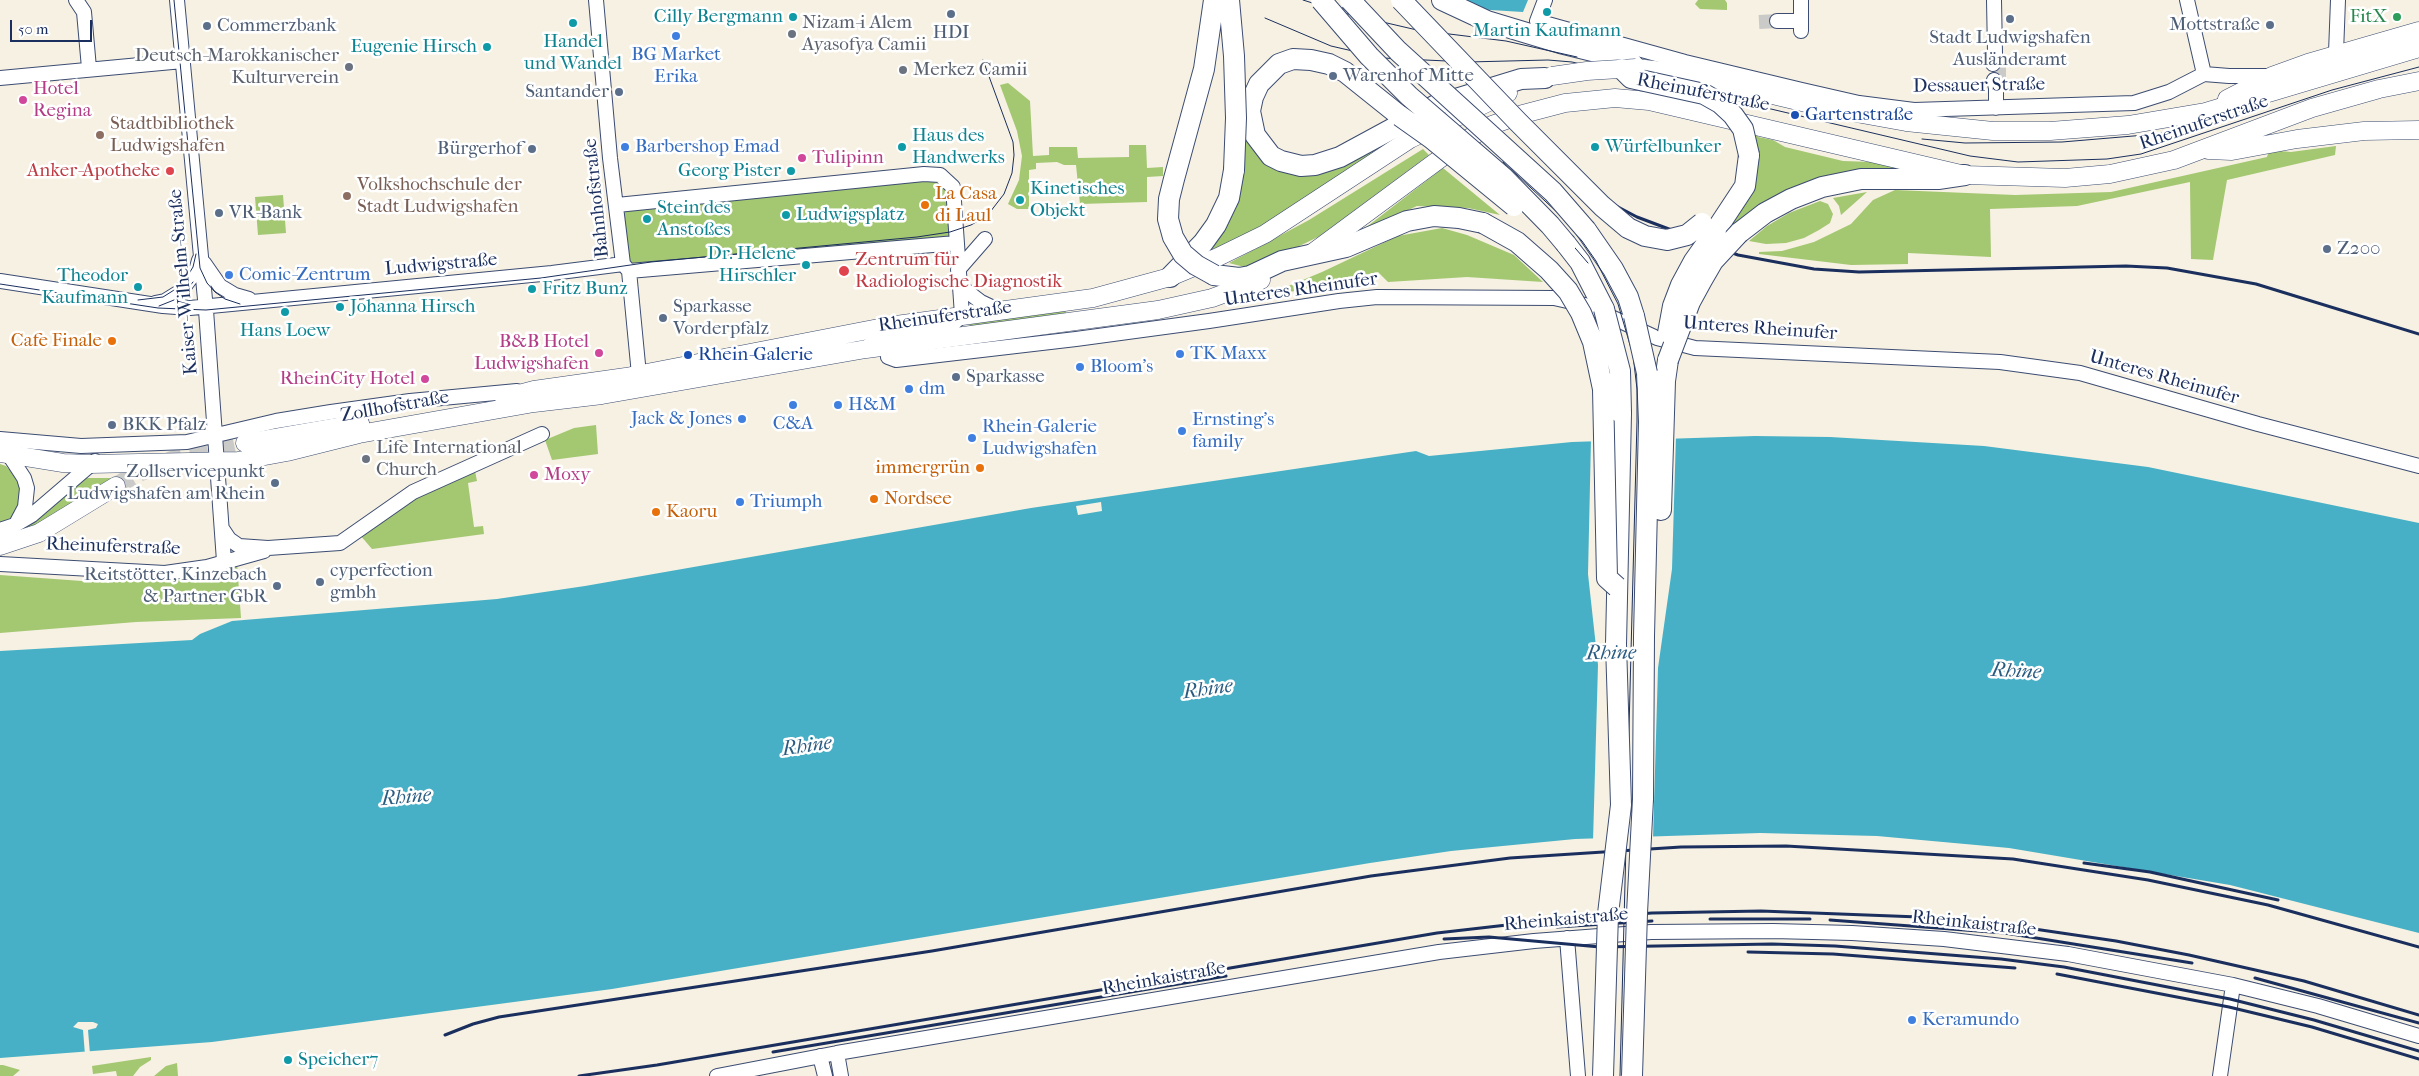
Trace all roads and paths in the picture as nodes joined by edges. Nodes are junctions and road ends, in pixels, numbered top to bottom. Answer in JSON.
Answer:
{"nodes":[{"id":1,"x":76,"y":0,"type":"edge"},
{"id":2,"x":177,"y":0,"type":"edge"},
{"id":3,"x":596,"y":0,"type":"edge"},
{"id":4,"x":1214,"y":0,"type":"edge"},
{"id":5,"x":1229,"y":0,"type":"edge"},
{"id":6,"x":1321,"y":0,"type":"edge"},
{"id":7,"x":1350,"y":0,"type":"edge"},
{"id":8,"x":1401,"y":0,"type":"edge"},
{"id":9,"x":1442,"y":0,"type":"edge"},
{"id":10,"x":1545,"y":0,"type":"edge"},
{"id":11,"x":1801,"y":0,"type":"edge"},
{"id":12,"x":1994,"y":0,"type":"edge"},
{"id":13,"x":2187,"y":0,"type":"edge"},
{"id":14,"x":2338,"y":0,"type":"edge"},
{"id":15,"x":1777,"y":22,"type":"tunnel mouth"},
{"id":16,"x":2419,"y":31,"type":"edge"},
{"id":17,"x":2419,"y":48,"type":"edge"},
{"id":18,"x":2336,"y":53,"type":"junction"},
{"id":19,"x":1996,"y":60,"type":"tunnel mouth"},
{"id":20,"x":183,"y":61,"type":"junction"},
{"id":21,"x":89,"y":68,"type":"junction"},
{"id":22,"x":1629,"y":68,"type":"junction"},
{"id":23,"x":2204,"y":74,"type":"junction"},
{"id":24,"x":2272,"y":76,"type":"junction"},
{"id":25,"x":1549,"y":77,"type":"junction"},
{"id":26,"x":0,"y":78,"type":"edge"},
{"id":27,"x":1996,"y":82,"type":"tunnel mouth"},
{"id":28,"x":2419,"y":82,"type":"edge"},
{"id":29,"x":1996,"y":108,"type":"junction"},
{"id":30,"x":2205,"y":112,"type":"junction"},
{"id":31,"x":2419,"y":130,"type":"edge"},
{"id":32,"x":2204,"y":150,"type":"junction"},
{"id":33,"x":1965,"y":175,"type":"junction"},
{"id":34,"x":617,"y":205,"type":"junction"},
{"id":35,"x":1709,"y":226,"type":"junction"},
{"id":36,"x":985,"y":239,"type":"dead end"},
{"id":37,"x":956,"y":243,"type":"junction"},
{"id":38,"x":1566,"y":244,"type":"junction"},
{"id":39,"x":1312,"y":253,"type":"junction"},
{"id":40,"x":201,"y":255,"type":"junction"},
{"id":41,"x":626,"y":267,"type":"junction"},
{"id":42,"x":958,"y":270,"type":"junction"},
{"id":43,"x":1170,"y":276,"type":"junction"},
{"id":44,"x":0,"y":281,"type":"edge"},
{"id":45,"x":960,"y":286,"type":"junction"},
{"id":46,"x":262,"y":301,"type":"junction"},
{"id":47,"x":149,"y":304,"type":"junction"},
{"id":48,"x":206,"y":307,"type":"junction"},
{"id":49,"x":1000,"y":311,"type":"junction"},
{"id":50,"x":962,"y":315,"type":"junction"},
{"id":51,"x":866,"y":349,"type":"junction"},
{"id":52,"x":888,"y":357,"type":"dead end"},
{"id":53,"x":1668,"y":360,"type":"junction"},
{"id":54,"x":639,"y":381,"type":"junction"},
{"id":55,"x":534,"y":396,"type":"junction"},
{"id":56,"x":542,"y":434,"type":"dead end"},
{"id":57,"x":215,"y":435,"type":"junction"},
{"id":58,"x":0,"y":439,"type":"edge"},
{"id":59,"x":245,"y":443,"type":"tunnel mouth"},
{"id":60,"x":121,"y":446,"type":"junction"},
{"id":61,"x":4,"y":454,"type":"edge"},
{"id":62,"x":218,"y":460,"type":"junction"},
{"id":63,"x":90,"y":464,"type":"junction"},
{"id":64,"x":2419,"y":466,"type":"edge"},
{"id":65,"x":116,"y":486,"type":"tunnel mouth"},
{"id":66,"x":15,"y":525,"type":"junction"},
{"id":67,"x":0,"y":530,"type":"edge"},
{"id":68,"x":223,"y":530,"type":"junction"},
{"id":69,"x":0,"y":546,"type":"edge"},
{"id":70,"x":268,"y":548,"type":"junction"},
{"id":71,"x":224,"y":561,"type":"junction"},
{"id":72,"x":0,"y":564,"type":"edge"},
{"id":73,"x":1617,"y":587,"type":"junction"},
{"id":74,"x":1644,"y":634,"type":"junction"},
{"id":75,"x":1567,"y":938,"type":"junction"},
{"id":76,"x":2233,"y":985,"type":"junction"},
{"id":77,"x":2419,"y":1036,"type":"edge"},
{"id":78,"x":836,"y":1053,"type":"junction"},
{"id":79,"x":820,"y":1056,"type":"junction"},
{"id":80,"x":717,"y":1076,"type":"edge"},
{"id":81,"x":825,"y":1076,"type":"edge"},
{"id":82,"x":841,"y":1076,"type":"edge"},
{"id":83,"x":1578,"y":1076,"type":"edge"},
{"id":84,"x":1603,"y":1076,"type":"edge"},
{"id":85,"x":1632,"y":1076,"type":"edge"},
{"id":86,"x":2220,"y":1076,"type":"edge"}],
"edges":[{"from":1,"to":21,"type":"street"},
{"from":2,"to":20,"type":"street","name":"Kaiser-Wilhelm-Straße"},
{"from":3,"to":34,"type":"street","name":"Bahnhofstraße"},
{"from":4,"to":39,"type":"highway","bridge":true},
{"from":5,"to":43,"type":"highway","bridge":true},
{"from":6,"to":38,"type":"highway","bridge":true},
{"from":7,"to":74,"type":"highway","bridge":true},
{"from":8,"to":35,"type":"highway","bridge":true},
{"from":9,"to":22,"type":"highway"},
{"from":10,"to":29,"type":"street","name":"Dessauer Straße"},
{"from":11,"to":15,"type":"street"},
{"from":12,"to":19,"type":"street"},
{"from":13,"to":23,"type":"street"},
{"from":14,"to":18,"type":"street"},
{"from":16,"to":18,"type":"main road"},
{"from":17,"to":30,"type":"main road","name":"Rheinuferstraße"},
{"from":18,"to":24,"type":"main road"},
{"from":20,"to":21,"type":"street"},
{"from":20,"to":40,"type":"street","name":"Kaiser-Wilhelm-Straße"},
{"from":21,"to":26,"type":"street"},
{"from":22,"to":25,"type":"main road","name":"Rheinuferstraße","bridge":true},
{"from":22,"to":30,"type":"main road","name":"Rheinuferstraße"},
{"from":22,"to":35,"type":"highway","bridge":true},
{"from":23,"to":24,"type":"street"},
{"from":23,"to":29,"type":"street","name":"Dessauer Straße"},
{"from":24,"to":30,"type":"main road"},
{"from":25,"to":38,"type":"highway","bridge":true},
{"from":25,"to":43,"type":"main road","name":"Rheinuferstraße"},
{"from":27,"to":29,"type":"street"},
{"from":28,"to":32,"type":"main road","name":"Rheinuferstraße"},
{"from":31,"to":32,"type":"main road"},
{"from":32,"to":33,"type":"main road","name":"Rheinuferstraße"},
{"from":33,"to":39,"type":"main road","name":"Rheinuferstraße"},
{"from":33,"to":53,"type":"highway","bridge":true},
{"from":34,"to":37,"type":"street"},
{"from":34,"to":41,"type":"street","name":"Bahnhofstraße"},
{"from":35,"to":53,"type":"highway","bridge":true},
{"from":36,"to":42,"type":"street"},
{"from":37,"to":41,"type":"street","name":"Ludwigstraße"},
{"from":37,"to":42,"type":"street"},
{"from":38,"to":73,"type":"highway","bridge":true},
{"from":39,"to":51,"type":"main road","name":"Rheinuferstraße"},
{"from":39,"to":73,"type":"highway","bridge":true},
{"from":40,"to":46,"type":"street","name":"Ludwigstraße"},
{"from":40,"to":47,"type":"street","name":"Ludwigstraße"},
{"from":40,"to":48,"type":"street","name":"Kaiser-Wilhelm-Straße"},
{"from":41,"to":46,"type":"street","name":"Ludwigstraße"},
{"from":41,"to":54,"type":"street","name":"Bahnhofstraße"},
{"from":42,"to":45,"type":"street"},
{"from":43,"to":49,"type":"main road","name":"Rheinuferstraße"},
{"from":44,"to":47,"type":"street","name":"Ludwigstraße"},
{"from":45,"to":49,"type":"street"},
{"from":45,"to":50,"type":"street"},
{"from":46,"to":48,"type":"street","name":"Ludwigstraße"},
{"from":47,"to":48,"type":"street","name":"Ludwigstraße"},
{"from":48,"to":57,"type":"street","name":"Kaiser-Wilhelm-Straße"},
{"from":49,"to":50,"type":"main road","name":"Rheinuferstraße"},
{"from":50,"to":51,"type":"street","name":"Rheinuferstraße"},
{"from":50,"to":54,"type":"main road","name":"Rheinuferstraße"},
{"from":51,"to":54,"type":"main road","name":"Rheinuferstraße"},
{"from":52,"to":64,"type":"street","name":"Unteres Rheinufer"},
{"from":53,"to":74,"type":"highway"},
{"from":54,"to":55,"type":"main road","name":"Zollhofstraße"},
{"from":55,"to":57,"type":"street","name":"Zollhofstraße"},
{"from":55,"to":59,"type":"main road"},
{"from":55,"to":62,"type":"main road","name":"Zollhofstraße"},
{"from":56,"to":70,"type":"street"},
{"from":57,"to":60,"type":"street","name":"Zollhofstraße"},
{"from":57,"to":62,"type":"street","name":"Kaiser-Wilhelm-Straße"},
{"from":58,"to":60,"type":"street","name":"Zollhofstraße"},
{"from":60,"to":63,"type":"street"},
{"from":61,"to":63,"type":"main road","name":"Zollhofstraße"},
{"from":61,"to":66,"type":"street"},
{"from":62,"to":63,"type":"main road","name":"Zollhofstraße"},
{"from":62,"to":68,"type":"street","name":"Kaiser-Wilhelm-Straße"},
{"from":63,"to":66,"type":"street"},
{"from":65,"to":69,"type":"main road"},
{"from":66,"to":67,"type":"street"},
{"from":68,"to":70,"type":"street"},
{"from":68,"to":71,"type":"street","name":"Kaiser-Wilhelm-Straße"},
{"from":70,"to":71,"type":"street","name":"Rheinuferstraße"},
{"from":71,"to":72,"type":"street","name":"Rheinuferstraße"},
{"from":73,"to":84,"type":"highway","bridge":true},
{"from":74,"to":85,"type":"highway","bridge":true},
{"from":75,"to":76,"type":"street","name":"Rheinkaistraße"},
{"from":75,"to":78,"type":"street","name":"Rheinkaistraße"},
{"from":75,"to":83,"type":"street"},
{"from":76,"to":77,"type":"street","name":"Rheinkaistraße"},
{"from":76,"to":86,"type":"street"},
{"from":78,"to":79,"type":"street","name":"Rheinkaistraße"},
{"from":78,"to":82,"type":"street"},
{"from":79,"to":80,"type":"street","name":"Rheinkaistraße"},
{"from":79,"to":81,"type":"street"}]}
